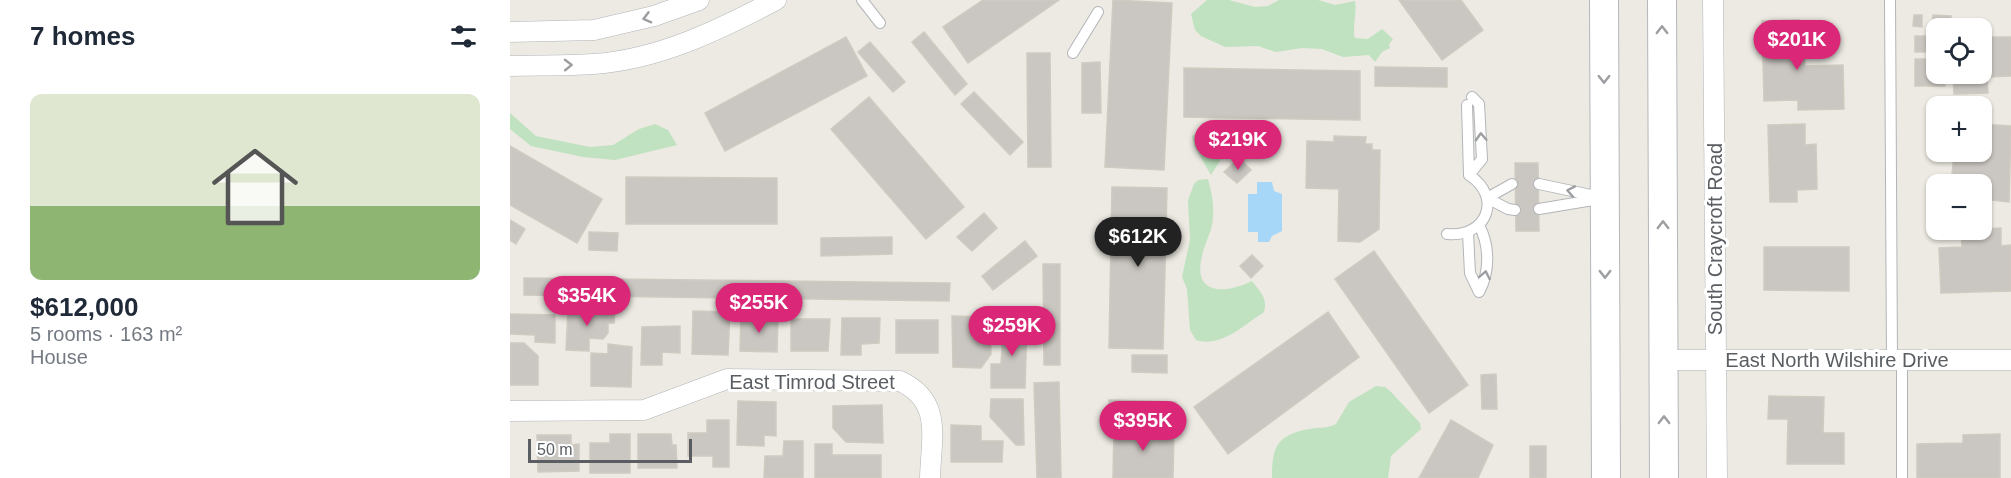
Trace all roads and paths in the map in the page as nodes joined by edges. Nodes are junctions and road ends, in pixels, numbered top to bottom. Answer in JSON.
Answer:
{"nodes":[{"id":1,"x":699,"y":0,"type":"edge"},
{"id":2,"x":776,"y":0,"type":"edge"},
{"id":3,"x":862,"y":0,"type":"edge"},
{"id":4,"x":1604,"y":0,"type":"edge"},
{"id":5,"x":1662,"y":0,"type":"edge"},
{"id":6,"x":1713,"y":0,"type":"edge"},
{"id":7,"x":1890,"y":0,"type":"edge"},
{"id":8,"x":1098,"y":12,"type":"dead end"},
{"id":9,"x":880,"y":23,"type":"dead end"},
{"id":10,"x":510,"y":32,"type":"edge"},
{"id":11,"x":1073,"y":53,"type":"dead end"},
{"id":12,"x":510,"y":66,"type":"edge"},
{"id":13,"x":1470,"y":101,"type":"dead end"},
{"id":14,"x":1512,"y":184,"type":"dead end"},
{"id":15,"x":1539,"y":184,"type":"dead end"},
{"id":16,"x":1488,"y":198,"type":"junction"},
{"id":17,"x":1605,"y":198,"type":"junction"},
{"id":18,"x":1539,"y":209,"type":"dead end"},
{"id":19,"x":1515,"y":210,"type":"dead end"},
{"id":20,"x":1479,"y":225,"type":"junction"},
{"id":21,"x":1468,"y":233,"type":"junction"},
{"id":22,"x":1447,"y":234,"type":"dead end"},
{"id":23,"x":1664,"y":360,"type":"junction"},
{"id":24,"x":1716,"y":360,"type":"junction"},
{"id":25,"x":1897,"y":360,"type":"junction"},
{"id":26,"x":2011,"y":360,"type":"edge"},
{"id":27,"x":510,"y":411,"type":"edge"},
{"id":28,"x":930,"y":478,"type":"edge"},
{"id":29,"x":1606,"y":478,"type":"edge"},
{"id":30,"x":1664,"y":478,"type":"edge"},
{"id":31,"x":1717,"y":478,"type":"edge"},
{"id":32,"x":1902,"y":478,"type":"edge"}],
"edges":[{"from":1,"to":10,"type":"street","one_way":true},
{"from":12,"to":2,"type":"street","one_way":true},
{"from":3,"to":9,"type":"lane"},
{"from":4,"to":17,"type":"main road","one_way":true},
{"from":23,"to":5,"type":"main road","one_way":true},
{"from":6,"to":24,"type":"street","name":"South Craycroft Road"},
{"from":7,"to":25,"type":"lane"},
{"from":8,"to":11,"type":"lane"},
{"from":13,"to":16,"type":"lane"},
{"from":14,"to":16,"type":"lane"},
{"from":17,"to":15,"type":"lane","one_way":true},
{"from":16,"to":19,"type":"lane"},
{"from":16,"to":20,"type":"lane"},
{"from":17,"to":18,"type":"lane"},
{"from":17,"to":29,"type":"main road","one_way":true},
{"from":20,"to":21,"type":"lane"},
{"from":21,"to":20,"type":"lane","one_way":true},
{"from":21,"to":22,"type":"lane"},
{"from":23,"to":24,"type":"street","name":"East North Wilshire Drive"},
{"from":30,"to":23,"type":"main road","one_way":true},
{"from":24,"to":25,"type":"street","name":"East North Wilshire Drive"},
{"from":24,"to":31,"type":"street","name":"South Craycroft Road"},
{"from":25,"to":26,"type":"street","name":"East North Wilshire Drive"},
{"from":25,"to":32,"type":"lane"},
{"from":27,"to":28,"type":"street","name":"East Timrod Street"}]}
